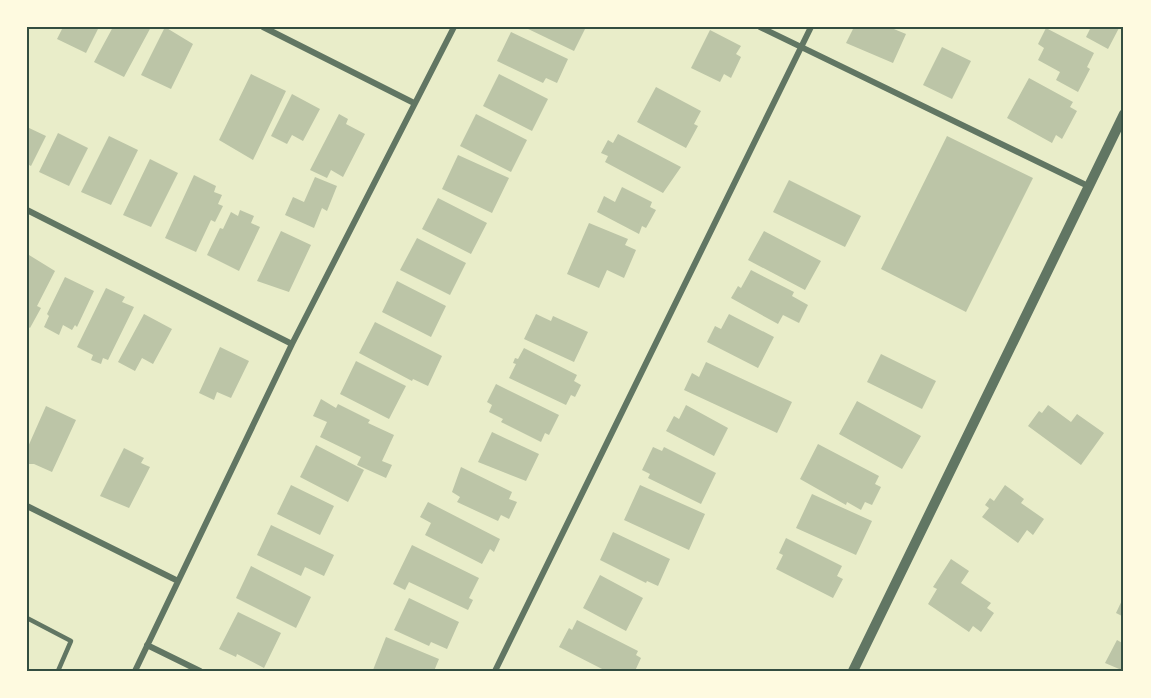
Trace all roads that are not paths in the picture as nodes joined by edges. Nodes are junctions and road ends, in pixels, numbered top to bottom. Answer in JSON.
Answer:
{"nodes":[{"id":1,"x":263,"y":27,"type":"edge"},
{"id":2,"x":454,"y":27,"type":"edge"},
{"id":3,"x":760,"y":27,"type":"edge"},
{"id":4,"x":811,"y":27,"type":"edge"},
{"id":5,"x":801,"y":48,"type":"junction"},
{"id":6,"x":414,"y":103,"type":"junction"},
{"id":7,"x":1124,"y":114,"type":"edge"},
{"id":8,"x":1088,"y":186,"type":"junction"},
{"id":9,"x":27,"y":210,"type":"edge"},
{"id":10,"x":292,"y":344,"type":"junction"},
{"id":11,"x":27,"y":506,"type":"edge"},
{"id":12,"x":178,"y":581,"type":"junction"},
{"id":13,"x":27,"y":618,"type":"edge"},
{"id":14,"x":147,"y":645,"type":"junction"},
{"id":15,"x":58,"y":671,"type":"edge"},
{"id":16,"x":135,"y":671,"type":"edge"},
{"id":17,"x":200,"y":671,"type":"edge"},
{"id":18,"x":495,"y":671,"type":"edge"},
{"id":19,"x":853,"y":671,"type":"edge"}],
"edges":[{"from":1,"to":6,"type":"street"},
{"from":2,"to":6,"type":"street"},
{"from":3,"to":5,"type":"street"},
{"from":4,"to":5,"type":"street"},
{"from":5,"to":8,"type":"street"},
{"from":5,"to":18,"type":"street"},
{"from":6,"to":10,"type":"street"},
{"from":7,"to":8,"type":"street"},
{"from":8,"to":19,"type":"street"},
{"from":9,"to":10,"type":"street"},
{"from":10,"to":12,"type":"street"},
{"from":11,"to":12,"type":"street"},
{"from":12,"to":14,"type":"street"},
{"from":13,"to":15,"type":"lane"},
{"from":14,"to":16,"type":"street"},
{"from":14,"to":17,"type":"street"}]}
